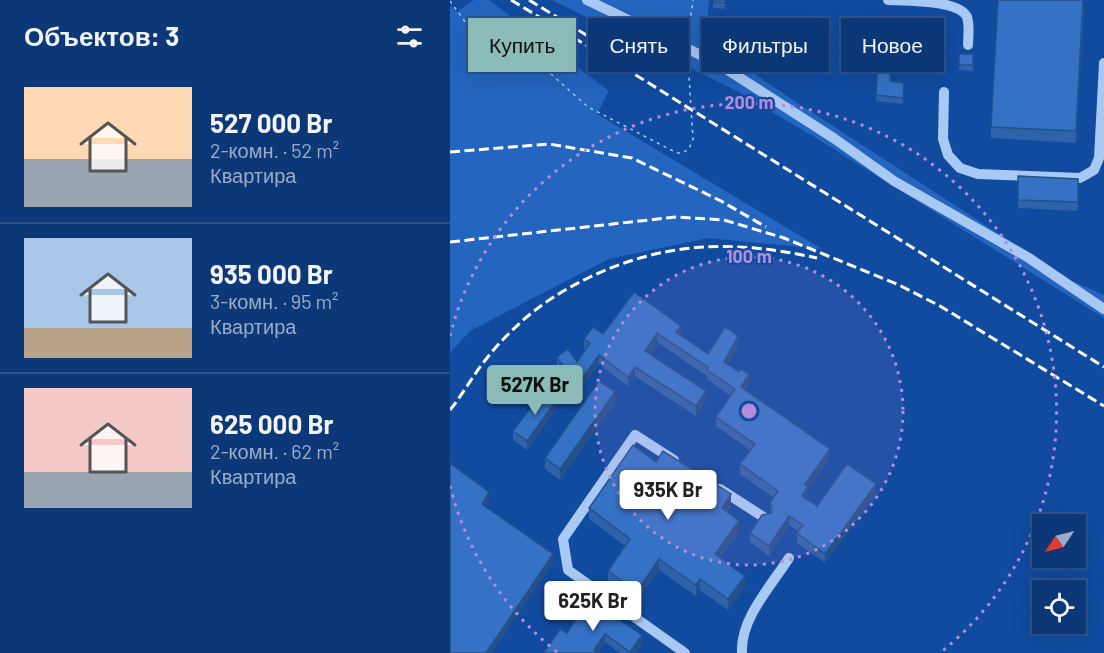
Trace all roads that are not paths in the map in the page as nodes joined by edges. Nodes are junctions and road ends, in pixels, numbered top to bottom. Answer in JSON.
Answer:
{"nodes":[{"id":1,"x":587,"y":0,"type":"edge"},
{"id":2,"x":888,"y":0,"type":"edge"},
{"id":3,"x":968,"y":45,"type":"dead end"},
{"id":4,"x":1104,"y":63,"type":"edge"},
{"id":5,"x":944,"y":92,"type":"dead end"},
{"id":6,"x":1104,"y":309,"type":"edge"},
{"id":7,"x":685,"y":467,"type":"edge"},
{"id":8,"x":715,"y":486,"type":"edge"},
{"id":9,"x":765,"y":518,"type":"edge"},
{"id":10,"x":789,"y":558,"type":"dead end"},
{"id":11,"x":685,"y":653,"type":"edge"},
{"id":12,"x":742,"y":653,"type":"edge"}],
"edges":[{"from":1,"to":6,"type":"lane"},
{"from":2,"to":3,"type":"lane"},
{"from":4,"to":5,"type":"lane"},
{"from":7,"to":11,"type":"lane"},
{"from":8,"to":9,"type":"lane"},
{"from":10,"to":12,"type":"lane"}]}
